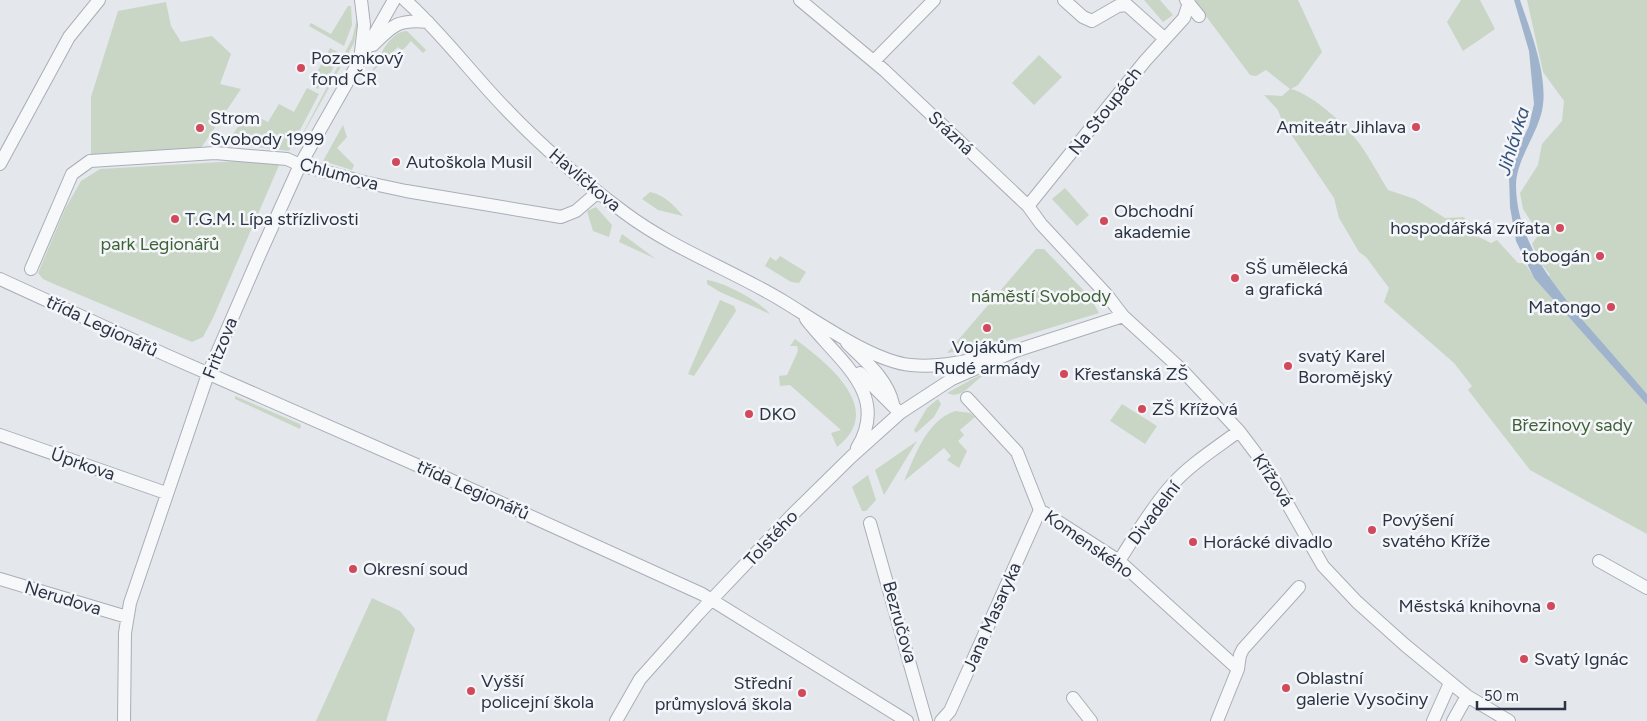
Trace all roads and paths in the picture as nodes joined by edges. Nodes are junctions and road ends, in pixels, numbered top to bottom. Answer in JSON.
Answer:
{"nodes":[{"id":1,"x":99,"y":0,"type":"edge"},
{"id":2,"x":361,"y":0,"type":"edge"},
{"id":3,"x":394,"y":0,"type":"edge"},
{"id":4,"x":405,"y":0,"type":"edge"},
{"id":5,"x":800,"y":0,"type":"edge"},
{"id":6,"x":934,"y":0,"type":"edge"},
{"id":7,"x":1064,"y":0,"type":"edge"},
{"id":8,"x":1187,"y":2,"type":"edge"},
{"id":9,"x":428,"y":22,"type":"junction"},
{"id":10,"x":1165,"y":39,"type":"junction"},
{"id":11,"x":360,"y":57,"type":"junction"},
{"id":12,"x":874,"y":61,"type":"junction"},
{"id":13,"x":0,"y":164,"type":"edge"},
{"id":14,"x":300,"y":165,"type":"junction"},
{"id":15,"x":598,"y":192,"type":"junction"},
{"id":16,"x":1028,"y":206,"type":"junction"},
{"id":17,"x":31,"y":269,"type":"dead end"},
{"id":18,"x":0,"y":279,"type":"edge"},
{"id":19,"x":802,"y":313,"type":"junction"},
{"id":20,"x":1122,"y":316,"type":"junction"},
{"id":21,"x":839,"y":335,"type":"junction"},
{"id":22,"x":825,"y":343,"type":"junction"},
{"id":23,"x":1015,"y":351,"type":"junction"},
{"id":24,"x":208,"y":374,"type":"junction"},
{"id":25,"x":967,"y":398,"type":"dead end"},
{"id":26,"x":896,"y":408,"type":"junction"},
{"id":27,"x":1239,"y":431,"type":"junction"},
{"id":28,"x":0,"y":435,"type":"edge"},
{"id":29,"x":851,"y":457,"type":"junction"},
{"id":30,"x":166,"y":493,"type":"junction"},
{"id":31,"x":1040,"y":510,"type":"junction"},
{"id":32,"x":870,"y":523,"type":"dead end"},
{"id":33,"x":1119,"y":560,"type":"junction"},
{"id":34,"x":1599,"y":561,"type":"dead end"},
{"id":35,"x":0,"y":578,"type":"edge"},
{"id":36,"x":1299,"y":587,"type":"dead end"},
{"id":37,"x":1647,"y":588,"type":"edge"},
{"id":38,"x":712,"y":600,"type":"junction"},
{"id":39,"x":127,"y":616,"type":"junction"},
{"id":40,"x":1238,"y":669,"type":"junction"},
{"id":41,"x":1450,"y":683,"type":"junction"},
{"id":42,"x":1467,"y":696,"type":"junction"},
{"id":43,"x":1073,"y":698,"type":"dead end"},
{"id":44,"x":124,"y":721,"type":"edge"},
{"id":45,"x":616,"y":721,"type":"edge"},
{"id":46,"x":907,"y":721,"type":"edge"},
{"id":47,"x":926,"y":721,"type":"edge"},
{"id":48,"x":941,"y":721,"type":"edge"},
{"id":49,"x":1091,"y":721,"type":"edge"},
{"id":50,"x":1217,"y":721,"type":"edge"},
{"id":51,"x":1433,"y":721,"type":"edge"},
{"id":52,"x":1453,"y":721,"type":"edge"},
{"id":53,"x":1509,"y":721,"type":"edge"}],
"edges":[{"from":1,"to":13,"type":"street"},
{"from":2,"to":11,"type":"street"},
{"from":3,"to":11,"type":"street","name":"Fritzova"},
{"from":4,"to":9,"type":"street","name":"Havlíčkova"},
{"from":5,"to":12,"type":"street","name":"Srázná"},
{"from":6,"to":12,"type":"street"},
{"from":7,"to":10,"type":"street"},
{"from":8,"to":10,"type":"street","name":"Na Stoupách"},
{"from":9,"to":11,"type":"street"},
{"from":9,"to":15,"type":"street","name":"Havlíčkova"},
{"from":10,"to":16,"type":"street","name":"Na Stoupách"},
{"from":11,"to":14,"type":"street","name":"Fritzova"},
{"from":12,"to":16,"type":"street","name":"Srázná"},
{"from":14,"to":15,"type":"street","name":"Chlumova"},
{"from":14,"to":17,"type":"street","name":"Chlumova"},
{"from":14,"to":24,"type":"street","name":"Fritzova"},
{"from":15,"to":19,"type":"street","name":"Havlíčkova"},
{"from":16,"to":20,"type":"street"},
{"from":18,"to":24,"type":"street","name":"třída Legionářů"},
{"from":19,"to":21,"type":"street","name":"Havlíčkova"},
{"from":19,"to":22,"type":"street","name":"Havlíčkova"},
{"from":20,"to":23,"type":"street"},
{"from":20,"to":27,"type":"street","name":"Křížová"},
{"from":21,"to":23,"type":"street","name":"Havlíčkova"},
{"from":21,"to":26,"type":"street","name":"Havlíčkova"},
{"from":22,"to":26,"type":"street","name":"Havlíčkova"},
{"from":22,"to":29,"type":"street","name":"Havlíčkova"},
{"from":23,"to":26,"type":"street","name":"Tolstého"},
{"from":24,"to":30,"type":"street","name":"Fritzova"},
{"from":24,"to":38,"type":"street","name":"třída Legionářů"},
{"from":25,"to":31,"type":"street","name":"Komenského"},
{"from":26,"to":29,"type":"street","name":"Tolstého"},
{"from":27,"to":33,"type":"street","name":"Divadelní"},
{"from":27,"to":41,"type":"street","name":"Křížová"},
{"from":28,"to":30,"type":"street","name":"Úprkova"},
{"from":29,"to":38,"type":"street","name":"Tolstého"},
{"from":30,"to":39,"type":"street","name":"Fritzova"},
{"from":31,"to":33,"type":"street","name":"Komenského"},
{"from":31,"to":48,"type":"street","name":"Jana Masaryka"},
{"from":32,"to":47,"type":"street","name":"Bezručova"},
{"from":33,"to":40,"type":"street","name":"Komenského"},
{"from":34,"to":37,"type":"street"},
{"from":35,"to":39,"type":"street","name":"Nerudova"},
{"from":36,"to":40,"type":"street"},
{"from":38,"to":45,"type":"street","name":"Tolstého"},
{"from":38,"to":46,"type":"street","name":"třída Legionářů"},
{"from":39,"to":44,"type":"street","name":"Fritzova"},
{"from":40,"to":50,"type":"street"},
{"from":41,"to":42,"type":"street","name":"Křížová"},
{"from":41,"to":51,"type":"street"},
{"from":42,"to":52,"type":"street"},
{"from":42,"to":53,"type":"street","name":"Křížová"},
{"from":43,"to":49,"type":"street"}]}
